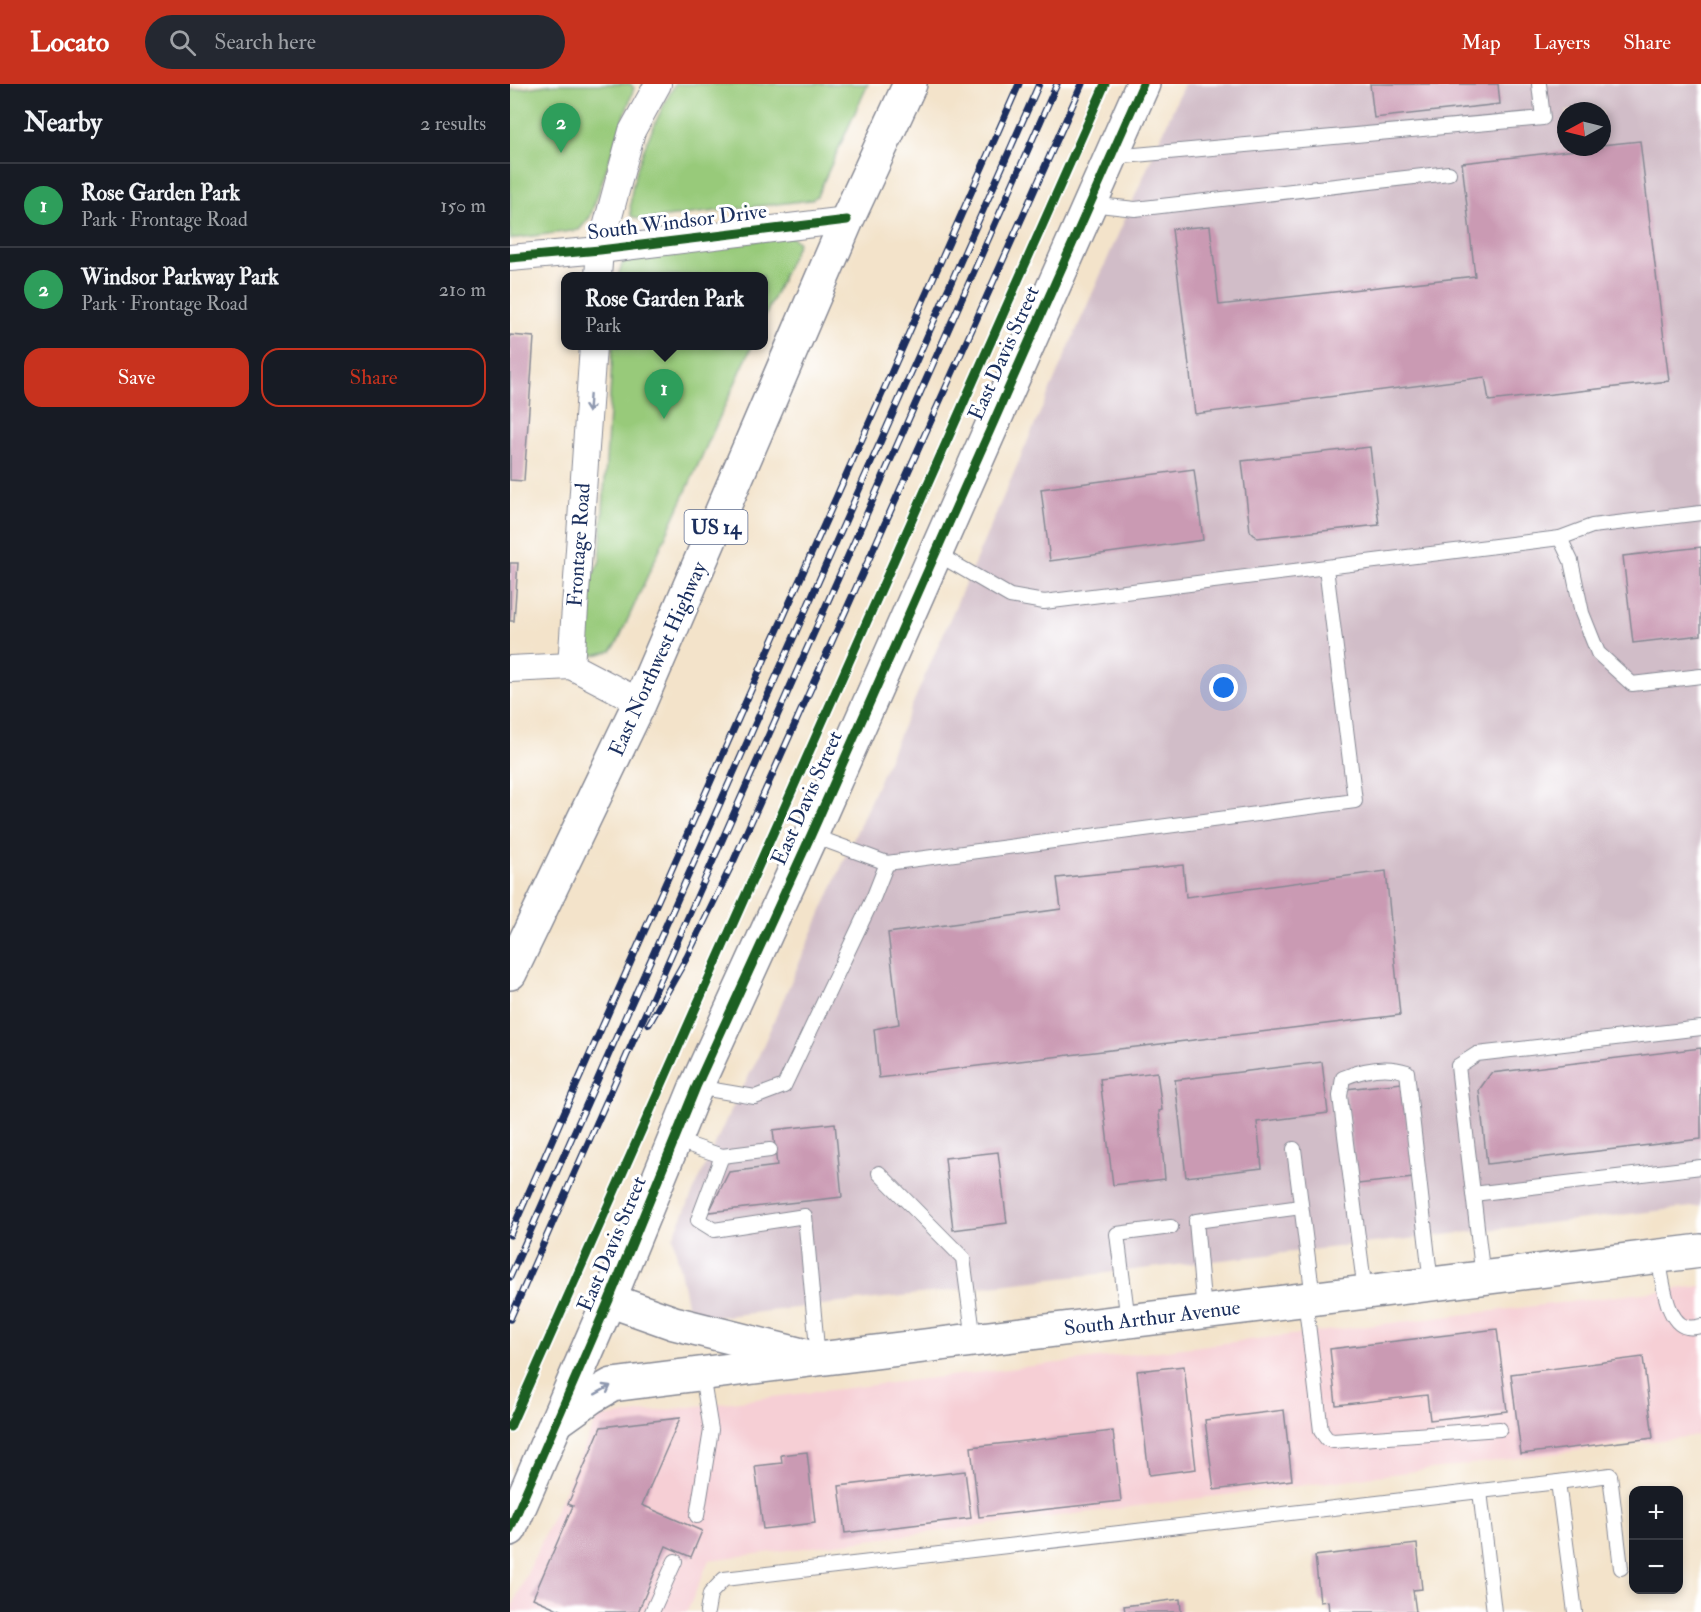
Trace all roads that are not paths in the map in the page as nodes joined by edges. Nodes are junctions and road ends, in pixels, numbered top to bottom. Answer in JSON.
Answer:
{"nodes":[{"id":1,"x":658,"y":84,"type":"edge"},
{"id":2,"x":910,"y":84,"type":"edge"},
{"id":3,"x":1143,"y":84,"type":"edge"},
{"id":4,"x":1539,"y":84,"type":"edge"},
{"id":5,"x":1110,"y":157,"type":"junction"},
{"id":6,"x":1449,"y":173,"type":"dead end"},
{"id":7,"x":1090,"y":204,"type":"junction"},
{"id":8,"x":847,"y":220,"type":"junction"},
{"id":9,"x":600,"y":250,"type":"junction"},
{"id":10,"x":510,"y":258,"type":"edge"},
{"id":11,"x":598,"y":272,"type":"edge"},
{"id":12,"x":593,"y":350,"type":"edge"},
{"id":13,"x":1701,"y":513,"type":"edge"},
{"id":14,"x":1560,"y":538,"type":"junction"},
{"id":15,"x":934,"y":552,"type":"junction"},
{"id":16,"x":1326,"y":568,"type":"junction"},
{"id":17,"x":571,"y":666,"type":"junction"},
{"id":18,"x":510,"y":669,"type":"edge"},
{"id":19,"x":1701,"y":676,"type":"edge"},
{"id":20,"x":640,"y":702,"type":"junction"},
{"id":21,"x":811,"y":835,"type":"junction"},
{"id":22,"x":887,"y":863,"type":"junction"},
{"id":23,"x":511,"y":978,"type":"edge"},
{"id":24,"x":1701,"y":1028,"type":"edge"},
{"id":25,"x":696,"y":1088,"type":"junction"},
{"id":26,"x":675,"y":1140,"type":"junction"},
{"id":27,"x":1294,"y":1149,"type":"dead end"},
{"id":28,"x":770,"y":1150,"type":"dead end"},
{"id":29,"x":722,"y":1156,"type":"junction"},
{"id":30,"x":1701,"y":1167,"type":"edge"},
{"id":31,"x":879,"y":1173,"type":"dead end"},
{"id":32,"x":1473,"y":1194,"type":"junction"},
{"id":33,"x":1301,"y":1207,"type":"junction"},
{"id":34,"x":1171,"y":1227,"type":"dead end"},
{"id":35,"x":1701,"y":1251,"type":"edge"},
{"id":36,"x":1658,"y":1256,"type":"junction"},
{"id":37,"x":1483,"y":1278,"type":"junction"},
{"id":38,"x":1431,"y":1284,"type":"junction"},
{"id":39,"x":1365,"y":1292,"type":"junction"},
{"id":40,"x":1309,"y":1299,"type":"junction"},
{"id":41,"x":609,"y":1300,"type":"junction"},
{"id":42,"x":1204,"y":1312,"type":"junction"},
{"id":43,"x":1128,"y":1321,"type":"junction"},
{"id":44,"x":1701,"y":1326,"type":"edge"},
{"id":45,"x":974,"y":1340,"type":"junction"},
{"id":46,"x":818,"y":1359,"type":"junction"},
{"id":47,"x":702,"y":1375,"type":"junction"},
{"id":48,"x":555,"y":1423,"type":"junction"},
{"id":49,"x":1500,"y":1430,"type":"dead end"},
{"id":50,"x":1558,"y":1482,"type":"junction"},
{"id":51,"x":1480,"y":1491,"type":"junction"},
{"id":52,"x":697,"y":1516,"type":"dead end"},
{"id":53,"x":510,"y":1529,"type":"edge"},
{"id":54,"x":675,"y":1561,"type":"dead end"},
{"id":55,"x":1621,"y":1568,"type":"dead end"},
{"id":56,"x":652,"y":1612,"type":"edge"},
{"id":57,"x":707,"y":1612,"type":"edge"},
{"id":58,"x":1494,"y":1612,"type":"edge"},
{"id":59,"x":1575,"y":1612,"type":"edge"}],
"edges":[{"from":1,"to":9,"type":"street"},
{"from":2,"to":8,"type":"street","name":"East Northwest Highway","number":"US 14"},
{"from":3,"to":5,"type":"street","name":"East Davis Street"},
{"from":4,"to":5,"type":"lane"},
{"from":5,"to":7,"type":"street","name":"East Davis Street"},
{"from":6,"to":7,"type":"lane"},
{"from":7,"to":15,"type":"street","name":"East Davis Street"},
{"from":8,"to":9,"type":"street","name":"South Windsor Drive"},
{"from":8,"to":20,"type":"street","name":"East Northwest Highway","number":"US 14"},
{"from":9,"to":10,"type":"street","name":"South Windsor Drive"},
{"from":9,"to":11,"type":"street"},
{"from":12,"to":17,"type":"street","name":"Frontage Road","one_way":true},
{"from":13,"to":14,"type":"lane"},
{"from":14,"to":16,"type":"lane"},
{"from":14,"to":19,"type":"lane"},
{"from":15,"to":16,"type":"lane"},
{"from":15,"to":21,"type":"street","name":"East Davis Street"},
{"from":16,"to":22,"type":"lane"},
{"from":17,"to":18,"type":"street"},
{"from":17,"to":20,"type":"street"},
{"from":20,"to":23,"type":"street","name":"East Northwest Highway","number":"US 14"},
{"from":21,"to":22,"type":"lane"},
{"from":21,"to":25,"type":"street","name":"East Davis Street"},
{"from":22,"to":25,"type":"lane"},
{"from":24,"to":32,"type":"lane"},
{"from":25,"to":26,"type":"street","name":"East Davis Street"},
{"from":26,"to":29,"type":"lane"},
{"from":26,"to":41,"type":"street","name":"East Davis Street"},
{"from":27,"to":33,"type":"lane"},
{"from":28,"to":29,"type":"lane"},
{"from":29,"to":46,"type":"lane"},
{"from":30,"to":32,"type":"lane"},
{"from":31,"to":45,"type":"lane"},
{"from":32,"to":37,"type":"lane"},
{"from":33,"to":40,"type":"lane"},
{"from":33,"to":42,"type":"lane"},
{"from":34,"to":43,"type":"lane"},
{"from":35,"to":36,"type":"street","name":"South Arthur Avenue"},
{"from":36,"to":37,"type":"street","name":"South Arthur Avenue"},
{"from":36,"to":44,"type":"lane"},
{"from":37,"to":38,"type":"street","name":"South Arthur Avenue"},
{"from":38,"to":39,"type":"street","name":"South Arthur Avenue"},
{"from":38,"to":39,"type":"lane"},
{"from":39,"to":40,"type":"street","name":"South Arthur Avenue"},
{"from":40,"to":42,"type":"street","name":"South Arthur Avenue"},
{"from":40,"to":49,"type":"lane"},
{"from":41,"to":46,"type":"street","name":"South Arthur Avenue"},
{"from":41,"to":48,"type":"street","name":"East Davis Street"},
{"from":42,"to":43,"type":"street","name":"South Arthur Avenue"},
{"from":43,"to":45,"type":"street","name":"South Arthur Avenue"},
{"from":45,"to":46,"type":"street","name":"South Arthur Avenue"},
{"from":46,"to":47,"type":"street"},
{"from":48,"to":47,"type":"street","one_way":true},
{"from":47,"to":52,"type":"lane"},
{"from":48,"to":53,"type":"street","name":"East Davis Street"},
{"from":50,"to":51,"type":"lane"},
{"from":50,"to":55,"type":"lane"},
{"from":50,"to":59,"type":"lane"},
{"from":51,"to":57,"type":"lane"},
{"from":51,"to":58,"type":"lane"},
{"from":54,"to":56,"type":"lane"}]}
